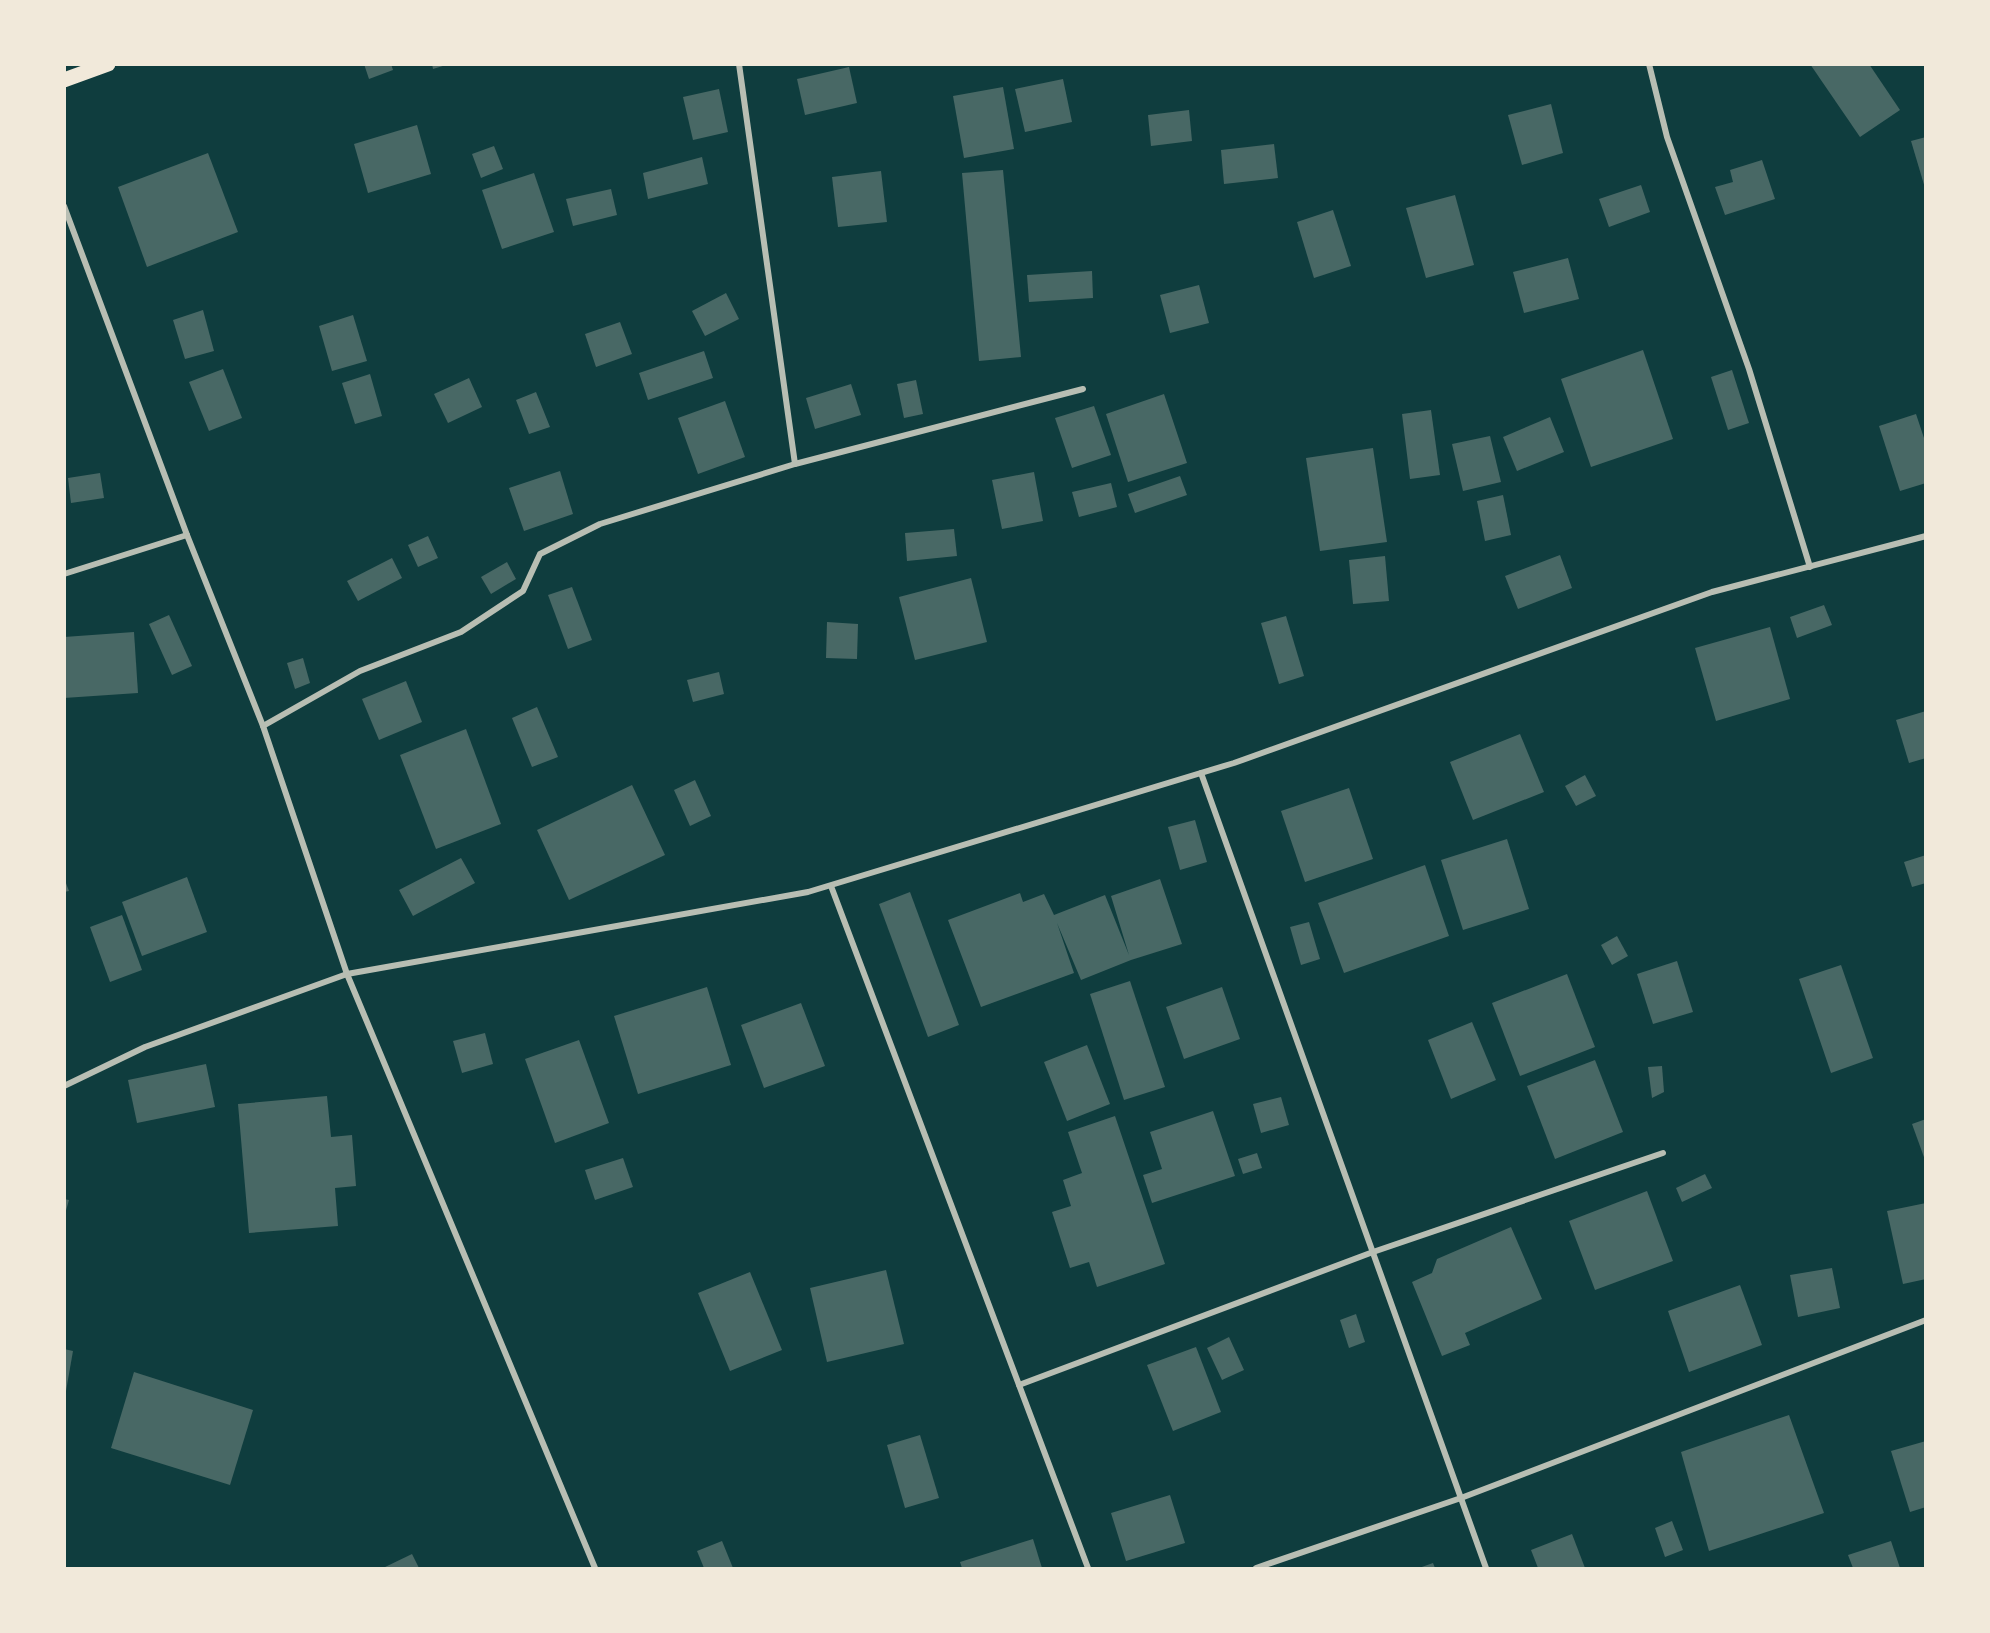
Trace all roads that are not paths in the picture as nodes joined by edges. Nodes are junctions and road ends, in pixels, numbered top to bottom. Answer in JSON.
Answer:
{"nodes":[{"id":1,"x":108,"y":64,"type":"edge"},
{"id":2,"x":739,"y":64,"type":"edge"},
{"id":3,"x":1649,"y":64,"type":"edge"},
{"id":4,"x":64,"y":80,"type":"edge"},
{"id":5,"x":64,"y":206,"type":"edge"},
{"id":6,"x":1083,"y":389,"type":"dead end"},
{"id":7,"x":795,"y":464,"type":"junction"},
{"id":8,"x":187,"y":535,"type":"junction"},
{"id":9,"x":1926,"y":536,"type":"edge"},
{"id":10,"x":1810,"y":567,"type":"junction"},
{"id":11,"x":64,"y":574,"type":"edge"},
{"id":12,"x":264,"y":726,"type":"junction"},
{"id":13,"x":1201,"y":773,"type":"junction"},
{"id":14,"x":831,"y":886,"type":"junction"},
{"id":15,"x":347,"y":974,"type":"junction"},
{"id":16,"x":64,"y":1086,"type":"edge"},
{"id":17,"x":1663,"y":1153,"type":"dead end"},
{"id":18,"x":1373,"y":1252,"type":"junction"},
{"id":19,"x":1926,"y":1320,"type":"edge"},
{"id":20,"x":1019,"y":1385,"type":"junction"},
{"id":21,"x":1461,"y":1498,"type":"junction"},
{"id":22,"x":595,"y":1569,"type":"edge"},
{"id":23,"x":1088,"y":1569,"type":"edge"},
{"id":24,"x":1256,"y":1569,"type":"edge"},
{"id":25,"x":1486,"y":1569,"type":"edge"}],
"edges":[{"from":1,"to":4,"type":"main road"},
{"from":2,"to":7,"type":"street"},
{"from":3,"to":10,"type":"street"},
{"from":5,"to":8,"type":"street"},
{"from":6,"to":7,"type":"street"},
{"from":7,"to":12,"type":"street"},
{"from":8,"to":11,"type":"street"},
{"from":8,"to":12,"type":"street"},
{"from":9,"to":10,"type":"street"},
{"from":10,"to":13,"type":"street"},
{"from":12,"to":15,"type":"street"},
{"from":13,"to":14,"type":"street"},
{"from":13,"to":18,"type":"street"},
{"from":14,"to":15,"type":"street"},
{"from":14,"to":20,"type":"street"},
{"from":15,"to":16,"type":"street"},
{"from":15,"to":22,"type":"street"},
{"from":17,"to":18,"type":"street"},
{"from":18,"to":20,"type":"street"},
{"from":18,"to":21,"type":"street"},
{"from":19,"to":21,"type":"street"},
{"from":20,"to":23,"type":"street"},
{"from":21,"to":24,"type":"street"},
{"from":21,"to":25,"type":"street"}]}
